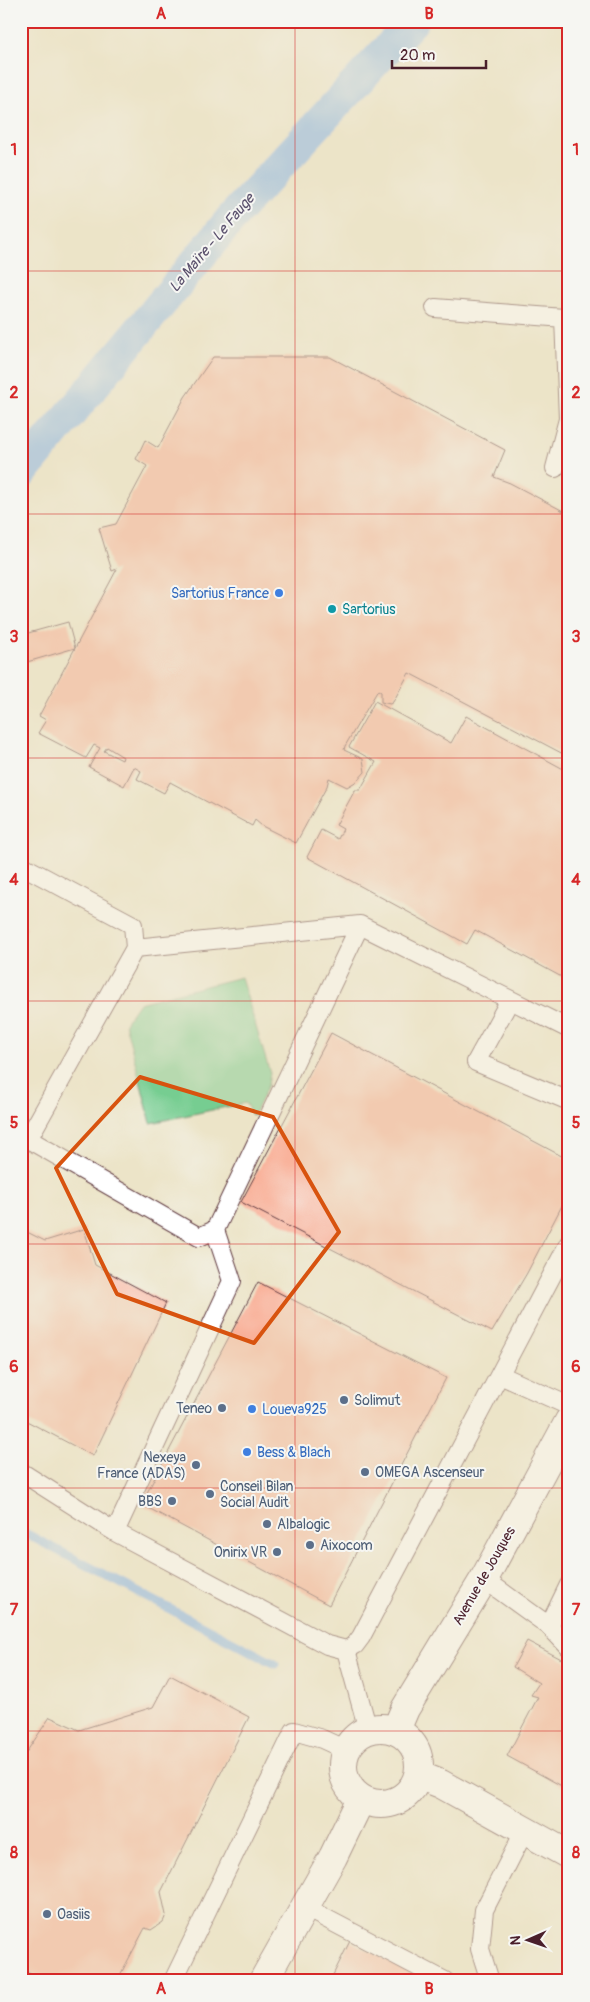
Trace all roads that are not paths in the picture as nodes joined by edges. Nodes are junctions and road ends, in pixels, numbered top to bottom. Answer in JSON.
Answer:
{"nodes":[{"id":1,"x":435,"y":308,"type":"dead end"},
{"id":2,"x":555,"y":468,"type":"dead end"},
{"id":3,"x":21,"y":865,"type":"edge"},
{"id":4,"x":360,"y":925,"type":"junction"},
{"id":5,"x":135,"y":948,"type":"junction"},
{"id":6,"x":510,"y":1000,"type":"junction"},
{"id":7,"x":569,"y":1029,"type":"edge"},
{"id":8,"x":569,"y":1100,"type":"edge"},
{"id":9,"x":215,"y":1230,"type":"junction"},
{"id":10,"x":569,"y":1243,"type":"edge"},
{"id":11,"x":500,"y":1375,"type":"junction"},
{"id":12,"x":569,"y":1406,"type":"edge"},
{"id":13,"x":569,"y":1421,"type":"edge"},
{"id":14,"x":21,"y":1472,"type":"edge"},
{"id":15,"x":115,"y":1532,"type":"junction"},
{"id":16,"x":484,"y":1579,"type":"junction"},
{"id":17,"x":569,"y":1585,"type":"edge"},
{"id":18,"x":548,"y":1626,"type":"junction"},
{"id":19,"x":569,"y":1647,"type":"edge"},
{"id":20,"x":346,"y":1650,"type":"junction"},
{"id":21,"x":368,"y":1730,"type":"junction"},
{"id":22,"x":396,"y":1730,"type":"junction"},
{"id":23,"x":346,"y":1750,"type":"junction"},
{"id":24,"x":418,"y":1775,"type":"junction"},
{"id":25,"x":361,"y":1799,"type":"junction"},
{"id":26,"x":525,"y":1830,"type":"junction"},
{"id":27,"x":569,"y":1855,"type":"edge"},
{"id":28,"x":304,"y":1907,"type":"junction"},
{"id":29,"x":173,"y":1981,"type":"edge"},
{"id":30,"x":263,"y":1981,"type":"edge"},
{"id":31,"x":445,"y":1981,"type":"edge"},
{"id":32,"x":490,"y":1981,"type":"edge"}],
"edges":[{"from":1,"to":2,"type":"lane"},
{"from":3,"to":5,"type":"lane"},
{"from":4,"to":5,"type":"lane"},
{"from":4,"to":6,"type":"lane"},
{"from":4,"to":9,"type":"lane"},
{"from":5,"to":9,"type":"lane"},
{"from":6,"to":7,"type":"lane"},
{"from":6,"to":8,"type":"lane"},
{"from":9,"to":15,"type":"lane"},
{"from":10,"to":11,"type":"lane"},
{"from":11,"to":12,"type":"lane"},
{"from":11,"to":20,"type":"lane"},
{"from":13,"to":16,"type":"street","name":"Avenue de Jouques"},
{"from":14,"to":15,"type":"lane"},
{"from":15,"to":20,"type":"lane"},
{"from":16,"to":18,"type":"lane"},
{"from":16,"to":22,"type":"street","name":"Avenue de Jouques"},
{"from":17,"to":18,"type":"lane"},
{"from":18,"to":19,"type":"lane"},
{"from":20,"to":21,"type":"lane"},
{"from":21,"to":22,"type":"street"},
{"from":21,"to":23,"type":"street"},
{"from":22,"to":24,"type":"street"},
{"from":23,"to":25,"type":"street"},
{"from":23,"to":29,"type":"lane"},
{"from":24,"to":25,"type":"street"},
{"from":24,"to":26,"type":"street"},
{"from":25,"to":28,"type":"street"},
{"from":26,"to":27,"type":"street"},
{"from":26,"to":32,"type":"lane"},
{"from":28,"to":30,"type":"street"},
{"from":28,"to":31,"type":"lane"}]}
